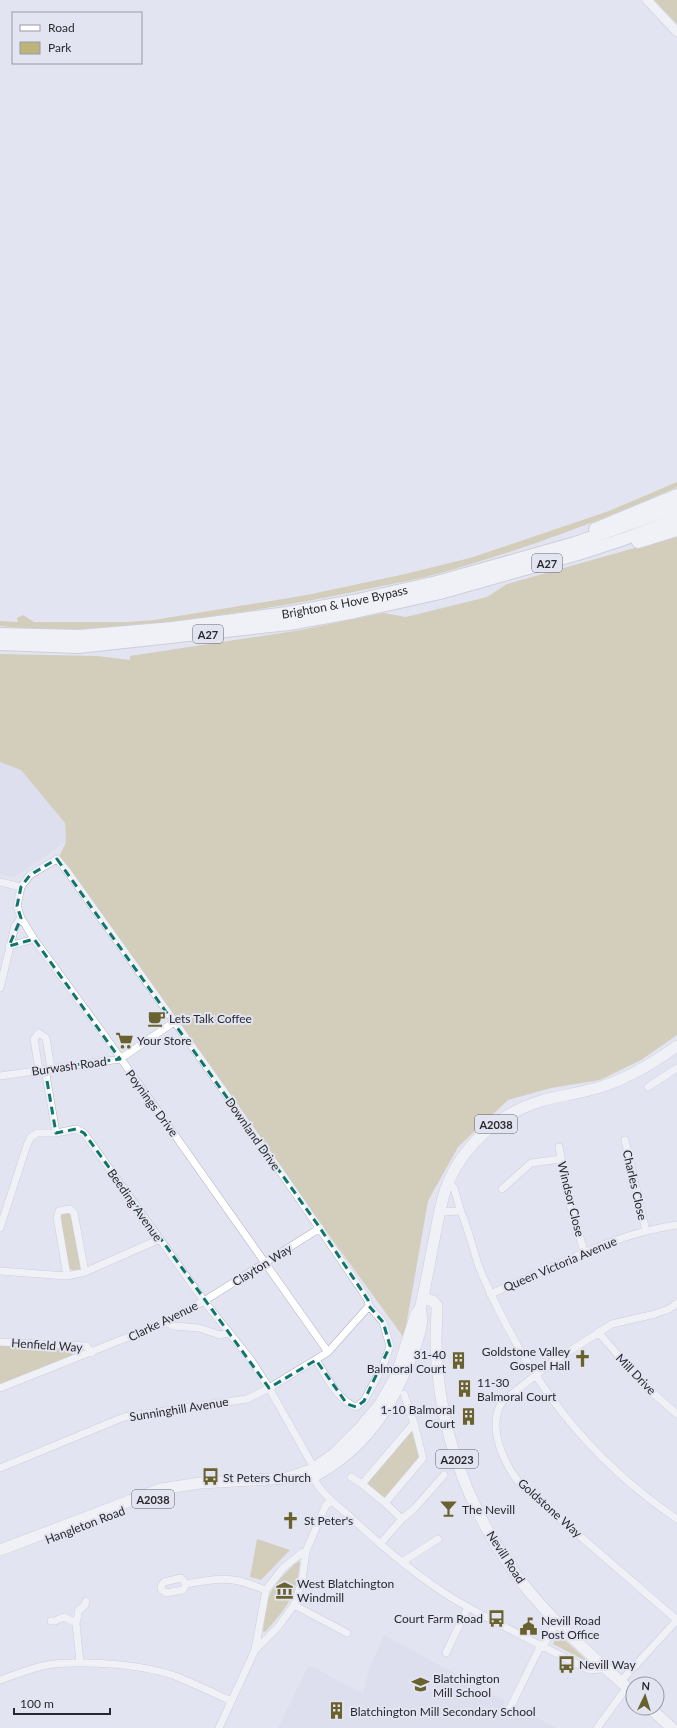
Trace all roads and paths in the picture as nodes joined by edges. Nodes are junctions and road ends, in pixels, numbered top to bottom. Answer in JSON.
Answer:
{"nodes":[{"id":1,"x":647,"y":0,"type":"edge"},
{"id":2,"x":677,"y":32,"type":"edge"},
{"id":3,"x":677,"y":495,"type":"edge"},
{"id":4,"x":677,"y":507,"type":"edge"},
{"id":5,"x":677,"y":519,"type":"edge"},
{"id":6,"x":677,"y":530,"type":"edge"},
{"id":7,"x":578,"y":554,"type":"junction"},
{"id":8,"x":529,"y":556,"type":"junction"},
{"id":9,"x":0,"y":634,"type":"edge"},
{"id":10,"x":0,"y":644,"type":"edge"},
{"id":11,"x":0,"y":882,"type":"edge"},
{"id":12,"x":21,"y":887,"type":"junction"},
{"id":13,"x":21,"y":918,"type":"junction"},
{"id":14,"x":34,"y":939,"type":"junction"},
{"id":15,"x":9,"y":946,"type":"junction"},
{"id":16,"x":0,"y":988,"type":"edge"},
{"id":17,"x":174,"y":1022,"type":"junction"},
{"id":18,"x":677,"y":1046,"type":"edge"},
{"id":19,"x":120,"y":1059,"type":"junction"},
{"id":20,"x":677,"y":1068,"type":"edge"},
{"id":21,"x":45,"y":1069,"type":"junction"},
{"id":22,"x":0,"y":1076,"type":"edge"},
{"id":23,"x":648,"y":1087,"type":"dead end"},
{"id":24,"x":56,"y":1132,"type":"junction"},
{"id":25,"x":625,"y":1140,"type":"dead end"},
{"id":26,"x":559,"y":1147,"type":"dead end"},
{"id":27,"x":561,"y":1159,"type":"junction"},
{"id":28,"x":448,"y":1183,"type":"junction"},
{"id":29,"x":502,"y":1188,"type":"dead end"},
{"id":30,"x":440,"y":1212,"type":"junction"},
{"id":31,"x":461,"y":1212,"type":"junction"},
{"id":32,"x":677,"y":1225,"type":"edge"},
{"id":33,"x":0,"y":1228,"type":"edge"},
{"id":34,"x":320,"y":1228,"type":"junction"},
{"id":35,"x":646,"y":1231,"type":"junction"},
{"id":36,"x":160,"y":1240,"type":"junction"},
{"id":37,"x":584,"y":1251,"type":"junction"},
{"id":38,"x":266,"y":1263,"type":"junction"},
{"id":39,"x":0,"y":1271,"type":"edge"},
{"id":40,"x":85,"y":1272,"type":"junction"},
{"id":41,"x":67,"y":1276,"type":"junction"},
{"id":42,"x":490,"y":1294,"type":"junction"},
{"id":43,"x":423,"y":1298,"type":"junction"},
{"id":44,"x":204,"y":1301,"type":"junction"},
{"id":45,"x":676,"y":1305,"type":"edge"},
{"id":46,"x":369,"y":1306,"type":"junction"},
{"id":47,"x":166,"y":1322,"type":"junction"},
{"id":48,"x":598,"y":1332,"type":"junction"},
{"id":49,"x":228,"y":1333,"type":"junction"},
{"id":50,"x":0,"y":1342,"type":"edge"},
{"id":51,"x":328,"y":1352,"type":"junction"},
{"id":52,"x":92,"y":1353,"type":"junction"},
{"id":53,"x":316,"y":1360,"type":"junction"},
{"id":54,"x":536,"y":1376,"type":"junction"},
{"id":55,"x":0,"y":1388,"type":"edge"},
{"id":56,"x":269,"y":1388,"type":"junction"},
{"id":57,"x":404,"y":1394,"type":"dead end"},
{"id":58,"x":677,"y":1414,"type":"edge"},
{"id":59,"x":414,"y":1423,"type":"junction"},
{"id":60,"x":0,"y":1468,"type":"edge"},
{"id":61,"x":312,"y":1473,"type":"junction"},
{"id":62,"x":444,"y":1475,"type":"dead end"},
{"id":63,"x":351,"y":1477,"type":"dead end"},
{"id":64,"x":362,"y":1484,"type":"junction"},
{"id":65,"x":332,"y":1501,"type":"junction"},
{"id":66,"x":385,"y":1503,"type":"junction"},
{"id":67,"x":402,"y":1519,"type":"junction"},
{"id":68,"x":677,"y":1519,"type":"edge"},
{"id":69,"x":438,"y":1539,"type":"dead end"},
{"id":70,"x":380,"y":1544,"type":"junction"},
{"id":71,"x":23,"y":1546,"type":"junction"},
{"id":72,"x":0,"y":1550,"type":"edge"},
{"id":73,"x":306,"y":1551,"type":"junction"},
{"id":74,"x":0,"y":1558,"type":"edge"},
{"id":75,"x":402,"y":1562,"type":"junction"},
{"id":76,"x":186,"y":1584,"type":"dead end"},
{"id":77,"x":266,"y":1590,"type":"junction"},
{"id":78,"x":86,"y":1601,"type":"dead end"},
{"id":79,"x":294,"y":1605,"type":"junction"},
{"id":80,"x":468,"y":1607,"type":"junction"},
{"id":81,"x":677,"y":1620,"type":"edge"},
{"id":82,"x":51,"y":1621,"type":"dead end"},
{"id":83,"x":557,"y":1622,"type":"junction"},
{"id":84,"x":76,"y":1623,"type":"junction"},
{"id":85,"x":347,"y":1632,"type":"dead end"},
{"id":86,"x":541,"y":1644,"type":"junction"},
{"id":87,"x":255,"y":1650,"type":"junction"},
{"id":88,"x":446,"y":1653,"type":"dead end"},
{"id":89,"x":80,"y":1662,"type":"junction"},
{"id":90,"x":604,"y":1666,"type":"junction"},
{"id":91,"x":635,"y":1676,"type":"edge"},
{"id":92,"x":0,"y":1680,"type":"edge"},
{"id":93,"x":625,"y":1685,"type":"edge"},
{"id":94,"x":625,"y":1690,"type":"edge"},
{"id":95,"x":231,"y":1701,"type":"junction"},
{"id":96,"x":508,"y":1710,"type":"dead end"},
{"id":97,"x":659,"y":1716,"type":"edge"},
{"id":98,"x":219,"y":1728,"type":"edge"},
{"id":99,"x":597,"y":1728,"type":"edge"},
{"id":100,"x":672,"y":1728,"type":"edge"}],
"edges":[{"from":1,"to":2,"type":"street"},
{"from":3,"to":8,"type":"highway","number":"A27"},
{"from":4,"to":8,"type":"highway","name":"Brighton & Hove Bypass","number":"A27"},
{"from":5,"to":7,"type":"highway","name":"Brighton & Hove Bypass","number":"A27"},
{"from":6,"to":7,"type":"highway","number":"A27"},
{"from":7,"to":10,"type":"highway","name":"Brighton & Hove Bypass","number":"A27"},
{"from":8,"to":9,"type":"highway","name":"Brighton & Hove Bypass","number":"A27"},
{"from":11,"to":12,"type":"street"},
{"from":12,"to":13,"type":"street","name":"Poynings Drive"},
{"from":12,"to":17,"type":"street","name":"Downland Drive"},
{"from":13,"to":14,"type":"street","name":"Poynings Drive"},
{"from":13,"to":15,"type":"street"},
{"from":14,"to":15,"type":"street"},
{"from":14,"to":19,"type":"street","name":"Poynings Drive"},
{"from":15,"to":16,"type":"street"},
{"from":17,"to":19,"type":"street","name":"Burwash Road"},
{"from":17,"to":34,"type":"street","name":"Downland Drive"},
{"from":18,"to":28,"type":"main road","number":"A2038"},
{"from":19,"to":21,"type":"street","name":"Burwash Road"},
{"from":19,"to":38,"type":"street","name":"Poynings Drive"},
{"from":20,"to":23,"type":"street"},
{"from":21,"to":22,"type":"street","name":"Burwash Road"},
{"from":21,"to":24,"type":"street"},
{"from":24,"to":33,"type":"street","name":"Beeding Avenue"},
{"from":24,"to":36,"type":"street","name":"Beeding Avenue"},
{"from":25,"to":35,"type":"street","name":"Charles Close"},
{"from":26,"to":27,"type":"street","name":"Windsor Close"},
{"from":27,"to":29,"type":"street"},
{"from":27,"to":37,"type":"street","name":"Windsor Close"},
{"from":28,"to":30,"type":"main road","number":"A2038"},
{"from":28,"to":31,"type":"street"},
{"from":30,"to":31,"type":"street"},
{"from":30,"to":43,"type":"main road","number":"A2038"},
{"from":31,"to":42,"type":"street"},
{"from":32,"to":35,"type":"street","name":"Queen Victoria Avenue"},
{"from":34,"to":38,"type":"street","name":"Clayton Way"},
{"from":34,"to":46,"type":"street","name":"Downland Drive"},
{"from":35,"to":37,"type":"street","name":"Queen Victoria Avenue"},
{"from":36,"to":40,"type":"street"},
{"from":36,"to":44,"type":"street","name":"Beeding Avenue"},
{"from":37,"to":42,"type":"street","name":"Queen Victoria Avenue"},
{"from":38,"to":44,"type":"street","name":"Clayton Way"},
{"from":38,"to":51,"type":"street","name":"Poynings Drive"},
{"from":39,"to":41,"type":"street"},
{"from":40,"to":41,"type":"street"},
{"from":40,"to":41,"type":"street"},
{"from":42,"to":54,"type":"street"},
{"from":43,"to":61,"type":"main road","number":"A2038"},
{"from":43,"to":83,"type":"main road","name":"Nevill Road","number":"A2023"},
{"from":44,"to":47,"type":"street","name":"Clarke Avenue"},
{"from":44,"to":49,"type":"street","name":"Clarke Avenue"},
{"from":45,"to":48,"type":"street","name":"Goldstone Way"},
{"from":46,"to":51,"type":"street"},
{"from":46,"to":53,"type":"street","name":"Downland Drive"},
{"from":47,"to":49,"type":"street"},
{"from":47,"to":52,"type":"street","name":"Clarke Avenue"},
{"from":48,"to":54,"type":"street","name":"Goldstone Way"},
{"from":48,"to":58,"type":"street","name":"Mill Drive"},
{"from":49,"to":56,"type":"street","name":"Clarke Avenue"},
{"from":50,"to":52,"type":"street","name":"Henfield Way"},
{"from":51,"to":53,"type":"street"},
{"from":52,"to":55,"type":"street","name":"Clarke Avenue"},
{"from":53,"to":56,"type":"street"},
{"from":54,"to":68,"type":"street"},
{"from":54,"to":81,"type":"street","name":"Goldstone Way"},
{"from":56,"to":60,"type":"street","name":"Sunninghill Avenue"},
{"from":56,"to":61,"type":"street","name":"Clarke Avenue"},
{"from":57,"to":59,"type":"street"},
{"from":59,"to":64,"type":"street"},
{"from":59,"to":66,"type":"street"},
{"from":61,"to":65,"type":"street"},
{"from":61,"to":71,"type":"main road","name":"Hangleton Road","number":"A2038"},
{"from":62,"to":67,"type":"street"},
{"from":63,"to":64,"type":"street"},
{"from":64,"to":66,"type":"street"},
{"from":65,"to":70,"type":"street"},
{"from":65,"to":73,"type":"street"},
{"from":66,"to":67,"type":"street"},
{"from":67,"to":70,"type":"street"},
{"from":69,"to":75,"type":"street"},
{"from":70,"to":75,"type":"street"},
{"from":71,"to":72,"type":"main road","name":"Hangleton Road","number":"A2038"},
{"from":71,"to":74,"type":"main road","name":"Hangleton Road","number":"A2038"},
{"from":73,"to":77,"type":"street"},
{"from":73,"to":79,"type":"street"},
{"from":75,"to":80,"type":"street"},
{"from":76,"to":77,"type":"street"},
{"from":77,"to":87,"type":"street"},
{"from":78,"to":84,"type":"street"},
{"from":79,"to":85,"type":"street"},
{"from":79,"to":87,"type":"street"},
{"from":80,"to":86,"type":"street"},
{"from":80,"to":88,"type":"street"},
{"from":81,"to":91,"type":"street"},
{"from":82,"to":84,"type":"street"},
{"from":83,"to":86,"type":"street"},
{"from":83,"to":90,"type":"main road","name":"Nevill Road","number":"A2023"},
{"from":84,"to":89,"type":"street"},
{"from":86,"to":90,"type":"street"},
{"from":86,"to":96,"type":"street"},
{"from":87,"to":95,"type":"street"},
{"from":89,"to":92,"type":"street"},
{"from":89,"to":95,"type":"street"},
{"from":90,"to":93,"type":"main road","name":"Nevill Road","number":"A2023"},
{"from":94,"to":99,"type":"street"},
{"from":95,"to":98,"type":"street"},
{"from":97,"to":100,"type":"main road"}]}
